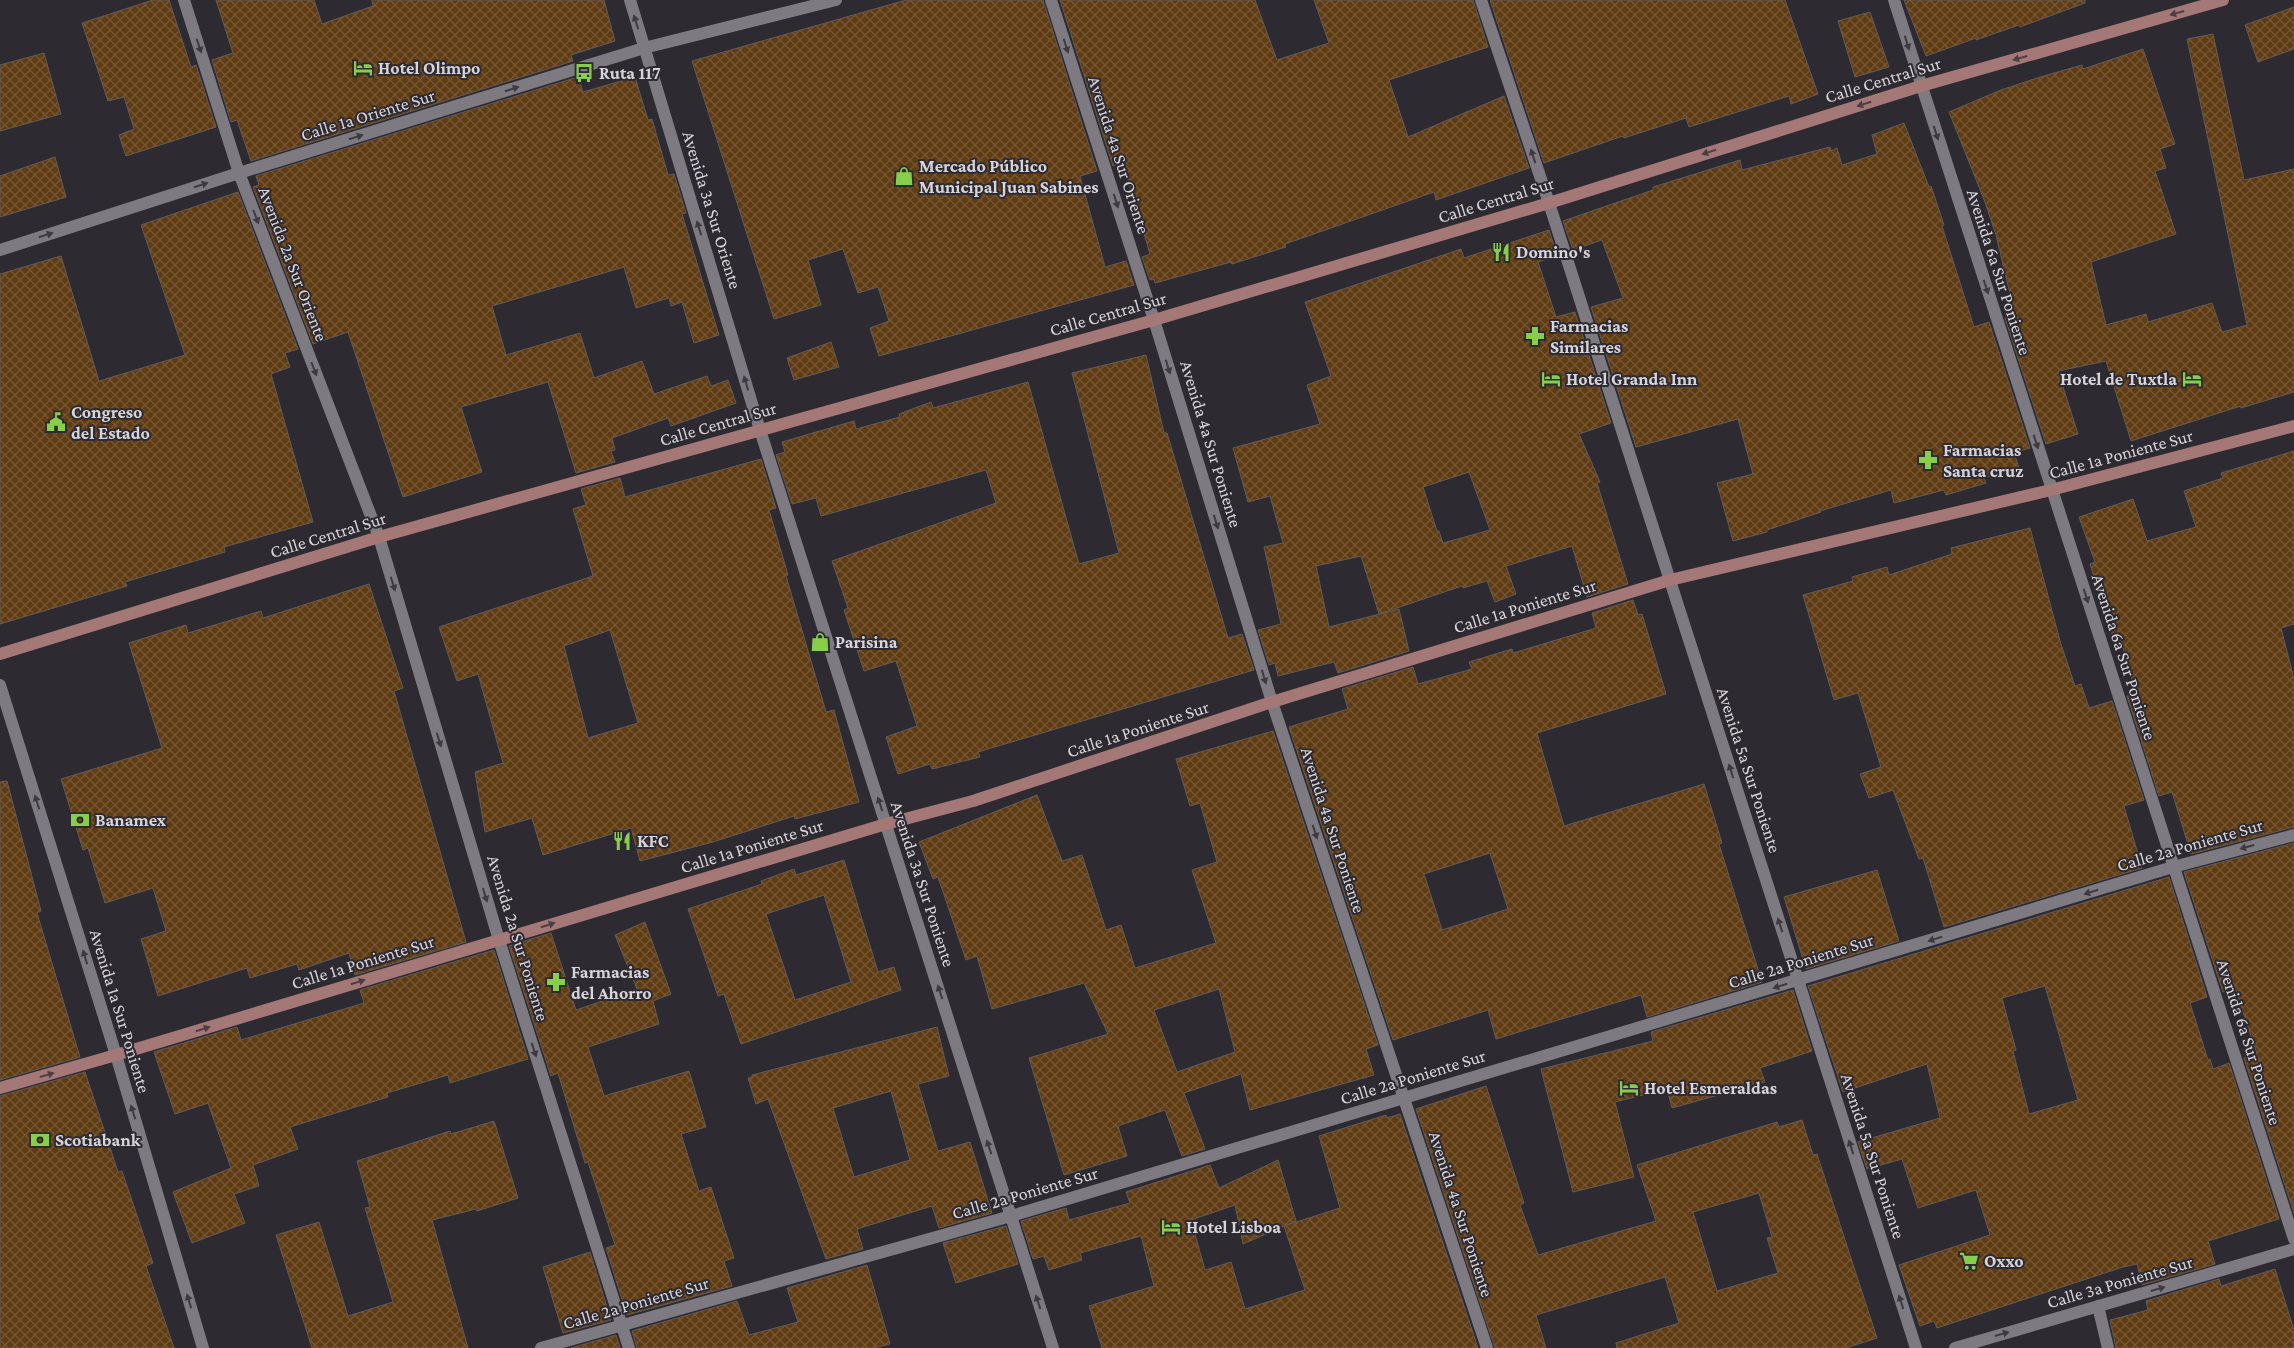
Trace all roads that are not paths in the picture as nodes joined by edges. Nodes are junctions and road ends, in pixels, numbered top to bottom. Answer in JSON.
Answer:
{"nodes":[{"id":1,"x":184,"y":0,"type":"edge"},
{"id":2,"x":630,"y":0,"type":"edge"},
{"id":3,"x":836,"y":0,"type":"edge"},
{"id":4,"x":1051,"y":0,"type":"edge"},
{"id":5,"x":1481,"y":0,"type":"edge"},
{"id":6,"x":1894,"y":0,"type":"edge"},
{"id":7,"x":2223,"y":0,"type":"edge"},
{"id":8,"x":644,"y":48,"type":"junction"},
{"id":9,"x":1920,"y":86,"type":"junction"},
{"id":10,"x":239,"y":173,"type":"junction"},
{"id":11,"x":1549,"y":202,"type":"junction"},
{"id":12,"x":0,"y":250,"type":"edge"},
{"id":13,"x":1154,"y":320,"type":"junction"},
{"id":14,"x":2294,"y":426,"type":"edge"},
{"id":15,"x":760,"y":430,"type":"junction"},
{"id":16,"x":2051,"y":490,"type":"junction"},
{"id":17,"x":379,"y":537,"type":"junction"},
{"id":18,"x":1670,"y":580,"type":"junction"},
{"id":19,"x":0,"y":654,"type":"edge"},
{"id":20,"x":0,"y":685,"type":"edge"},
{"id":21,"x":1272,"y":702,"type":"junction"},
{"id":22,"x":886,"y":824,"type":"junction"},
{"id":23,"x":2294,"y":835,"type":"edge"},
{"id":24,"x":2173,"y":866,"type":"junction"},
{"id":25,"x":499,"y":940,"type":"junction"},
{"id":26,"x":1798,"y":981,"type":"junction"},
{"id":27,"x":116,"y":1055,"type":"junction"},
{"id":28,"x":0,"y":1088,"type":"edge"},
{"id":29,"x":1404,"y":1098,"type":"junction"},
{"id":30,"x":1011,"y":1216,"type":"junction"},
{"id":31,"x":2294,"y":1239,"type":"edge"},
{"id":32,"x":2294,"y":1249,"type":"edge"},
{"id":33,"x":2098,"y":1306,"type":"junction"},
{"id":34,"x":622,"y":1325,"type":"junction"},
{"id":35,"x":203,"y":1348,"type":"edge"},
{"id":36,"x":541,"y":1348,"type":"edge"},
{"id":37,"x":630,"y":1348,"type":"edge"},
{"id":38,"x":1053,"y":1348,"type":"edge"},
{"id":39,"x":1487,"y":1348,"type":"edge"},
{"id":40,"x":1916,"y":1348,"type":"edge"},
{"id":41,"x":1955,"y":1348,"type":"edge"},
{"id":42,"x":2108,"y":1348,"type":"edge"}],
"edges":[{"from":1,"to":10,"type":"street","name":"Avenida 2a Sur Oriente","one_way":true},
{"from":8,"to":2,"type":"street","name":"Avenida 3a Sur Oriente","one_way":true},
{"from":3,"to":8,"type":"street","name":"Calle 1a Oriente Sur"},
{"from":4,"to":13,"type":"street","name":"Avenida 4a Sur Oriente","one_way":true},
{"from":11,"to":5,"type":"street","name":"Avenida 5a Sur Poniente","one_way":true},
{"from":6,"to":9,"type":"street","name":"Avenida 6a Sur Poniente","one_way":true},
{"from":7,"to":9,"type":"main road","name":"Calle Central Sur","one_way":true},
{"from":10,"to":8,"type":"street","name":"Calle 1a Oriente Sur","one_way":true},
{"from":15,"to":8,"type":"street","name":"Avenida 3a Sur Oriente","one_way":true},
{"from":9,"to":11,"type":"main road","name":"Calle Central Sur","one_way":true},
{"from":9,"to":16,"type":"street","name":"Avenida 6a Sur Poniente","one_way":true},
{"from":12,"to":10,"type":"street","name":"Calle 1a Oriente Sur","one_way":true},
{"from":10,"to":17,"type":"street","name":"Avenida 2a Sur Oriente","one_way":true},
{"from":11,"to":13,"type":"main road","name":"Calle Central Sur"},
{"from":11,"to":18,"type":"street","name":"Avenida 5a Sur Poniente"},
{"from":13,"to":15,"type":"main road","name":"Calle Central Sur"},
{"from":13,"to":21,"type":"street","name":"Avenida 4a Sur Poniente","one_way":true},
{"from":14,"to":16,"type":"main road","name":"Calle 1a Poniente Sur"},
{"from":15,"to":17,"type":"main road","name":"Calle Central Sur"},
{"from":22,"to":15,"type":"street","name":"Avenida 3a Sur Poniente","one_way":true},
{"from":16,"to":18,"type":"main road","name":"Calle 1a Poniente Sur"},
{"from":16,"to":24,"type":"street","name":"Avenida 6a Sur Poniente","one_way":true},
{"from":17,"to":19,"type":"main road","name":"Calle Central Sur"},
{"from":17,"to":25,"type":"street","name":"Avenida 2a Sur Poniente","one_way":true},
{"from":18,"to":21,"type":"main road","name":"Calle 1a Poniente Sur"},
{"from":26,"to":18,"type":"street","name":"Avenida 5a Sur Poniente","one_way":true},
{"from":27,"to":20,"type":"street","name":"Avenida 1a Sur Poniente","one_way":true},
{"from":21,"to":22,"type":"main road","name":"Calle 1a Poniente Sur"},
{"from":21,"to":29,"type":"street","name":"Avenida 4a Sur Poniente","one_way":true},
{"from":25,"to":22,"type":"main road","name":"Calle 1a Poniente Sur","one_way":true},
{"from":30,"to":22,"type":"street","name":"Avenida 3a Sur Poniente","one_way":true},
{"from":23,"to":24,"type":"street","name":"Calle 2a Poniente Sur","one_way":true},
{"from":24,"to":26,"type":"street","name":"Calle 2a Poniente Sur","one_way":true},
{"from":24,"to":31,"type":"street","name":"Avenida 6a Sur Poniente"},
{"from":27,"to":25,"type":"main road","name":"Calle 1a Poniente Sur","one_way":true},
{"from":25,"to":34,"type":"street","name":"Avenida 2a Sur Poniente","one_way":true},
{"from":26,"to":29,"type":"street","name":"Calle 2a Poniente Sur","one_way":true},
{"from":40,"to":26,"type":"street","name":"Avenida 5a Sur Poniente","one_way":true},
{"from":28,"to":27,"type":"main road","name":"Calle 1a Poniente Sur","one_way":true},
{"from":35,"to":27,"type":"street","name":"Avenida 1a Sur Poniente","one_way":true},
{"from":29,"to":30,"type":"street","name":"Calle 2a Poniente Sur"},
{"from":29,"to":39,"type":"street","name":"Avenida 4a Sur Poniente"},
{"from":30,"to":34,"type":"street","name":"Calle 2a Poniente Sur"},
{"from":38,"to":30,"type":"street","name":"Avenida 3a Sur Poniente","one_way":true},
{"from":33,"to":32,"type":"street","name":"Calle 3a Poniente Sur","one_way":true},
{"from":41,"to":33,"type":"street","name":"Calle 3a Poniente Sur","one_way":true},
{"from":33,"to":42,"type":"street"},
{"from":34,"to":36,"type":"street","name":"Calle 2a Poniente Sur"},
{"from":34,"to":37,"type":"street","name":"Avenida 2a Sur Poniente"}]}
